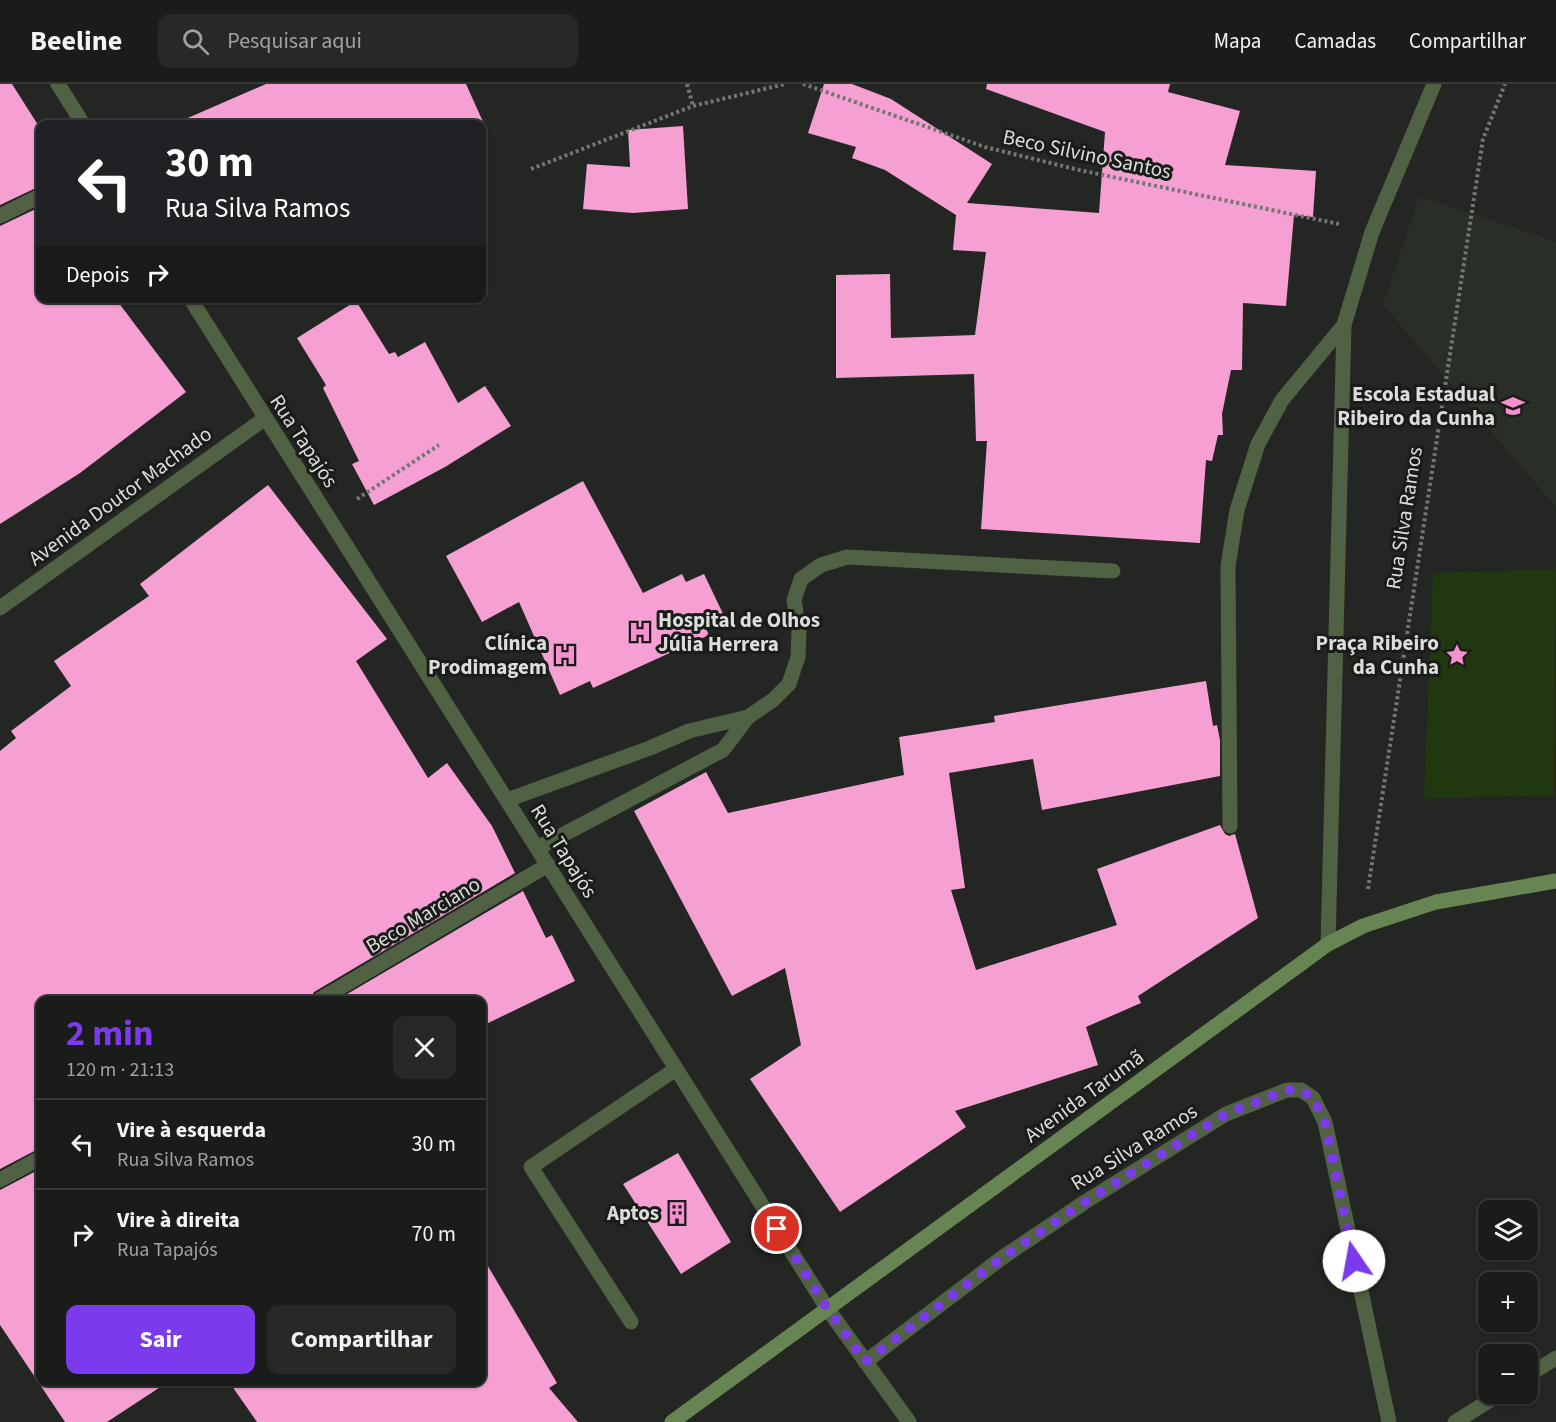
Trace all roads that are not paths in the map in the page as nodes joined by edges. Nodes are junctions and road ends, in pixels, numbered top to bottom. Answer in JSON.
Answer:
{"nodes":[{"id":1,"x":58,"y":84,"type":"edge"},
{"id":2,"x":1434,"y":84,"type":"edge"},
{"id":3,"x":80,"y":120,"type":"edge"},
{"id":4,"x":36,"y":198,"type":"edge"},
{"id":5,"x":0,"y":216,"type":"edge"},
{"id":6,"x":193,"y":303,"type":"edge"},
{"id":7,"x":1344,"y":325,"type":"junction"},
{"id":8,"x":264,"y":419,"type":"junction"},
{"id":9,"x":1113,"y":571,"type":"dead end"},
{"id":10,"x":0,"y":608,"type":"edge"},
{"id":11,"x":748,"y":717,"type":"junction"},
{"id":12,"x":507,"y":800,"type":"junction"},
{"id":13,"x":1230,"y":825,"type":"dead end"},
{"id":14,"x":538,"y":848,"type":"junction"},
{"id":15,"x":548,"y":865,"type":"junction"},
{"id":16,"x":1556,"y":881,"type":"edge"},
{"id":17,"x":1328,"y":944,"type":"junction"},
{"id":18,"x":326,"y":996,"type":"edge"},
{"id":19,"x":676,"y":1070,"type":"junction"},
{"id":20,"x":36,"y":1160,"type":"edge"},
{"id":21,"x":0,"y":1180,"type":"edge"},
{"id":22,"x":827,"y":1308,"type":"junction"},
{"id":23,"x":631,"y":1322,"type":"dead end"},
{"id":24,"x":1556,"y":1358,"type":"edge"},
{"id":25,"x":865,"y":1362,"type":"junction"},
{"id":26,"x":1538,"y":1369,"type":"edge"},
{"id":27,"x":1484,"y":1404,"type":"edge"},
{"id":28,"x":672,"y":1422,"type":"edge"},
{"id":29,"x":909,"y":1422,"type":"edge"},
{"id":30,"x":1389,"y":1422,"type":"edge"},
{"id":31,"x":1455,"y":1422,"type":"edge"}],
"edges":[{"from":1,"to":3,"type":"street"},
{"from":2,"to":7,"type":"street"},
{"from":4,"to":5,"type":"street"},
{"from":6,"to":8,"type":"street","name":"Rua Tapajós"},
{"from":7,"to":13,"type":"street"},
{"from":7,"to":17,"type":"street"},
{"from":8,"to":10,"type":"street","name":"Avenida Doutor Machado"},
{"from":8,"to":12,"type":"street","name":"Rua Tapajós"},
{"from":9,"to":11,"type":"street"},
{"from":11,"to":12,"type":"street"},
{"from":11,"to":14,"type":"street"},
{"from":12,"to":14,"type":"street","name":"Rua Tapajós"},
{"from":14,"to":15,"type":"street","name":"Rua Tapajós"},
{"from":15,"to":18,"type":"street","name":"Beco Marciano"},
{"from":15,"to":19,"type":"street","name":"Rua Tapajós"},
{"from":16,"to":17,"type":"main road","name":"Avenida Tarumã"},
{"from":17,"to":22,"type":"main road","name":"Avenida Tarumã"},
{"from":19,"to":22,"type":"street","name":"Rua Tapajós"},
{"from":19,"to":23,"type":"street"},
{"from":20,"to":21,"type":"street"},
{"from":22,"to":25,"type":"street","name":"Rua Tapajós"},
{"from":22,"to":28,"type":"main road","name":"Avenida Tarumã"},
{"from":24,"to":26,"type":"street"},
{"from":25,"to":29,"type":"street","name":"Rua Tapajós"},
{"from":25,"to":30,"type":"street","name":"Rua Silva Ramos"},
{"from":27,"to":31,"type":"street"}]}
